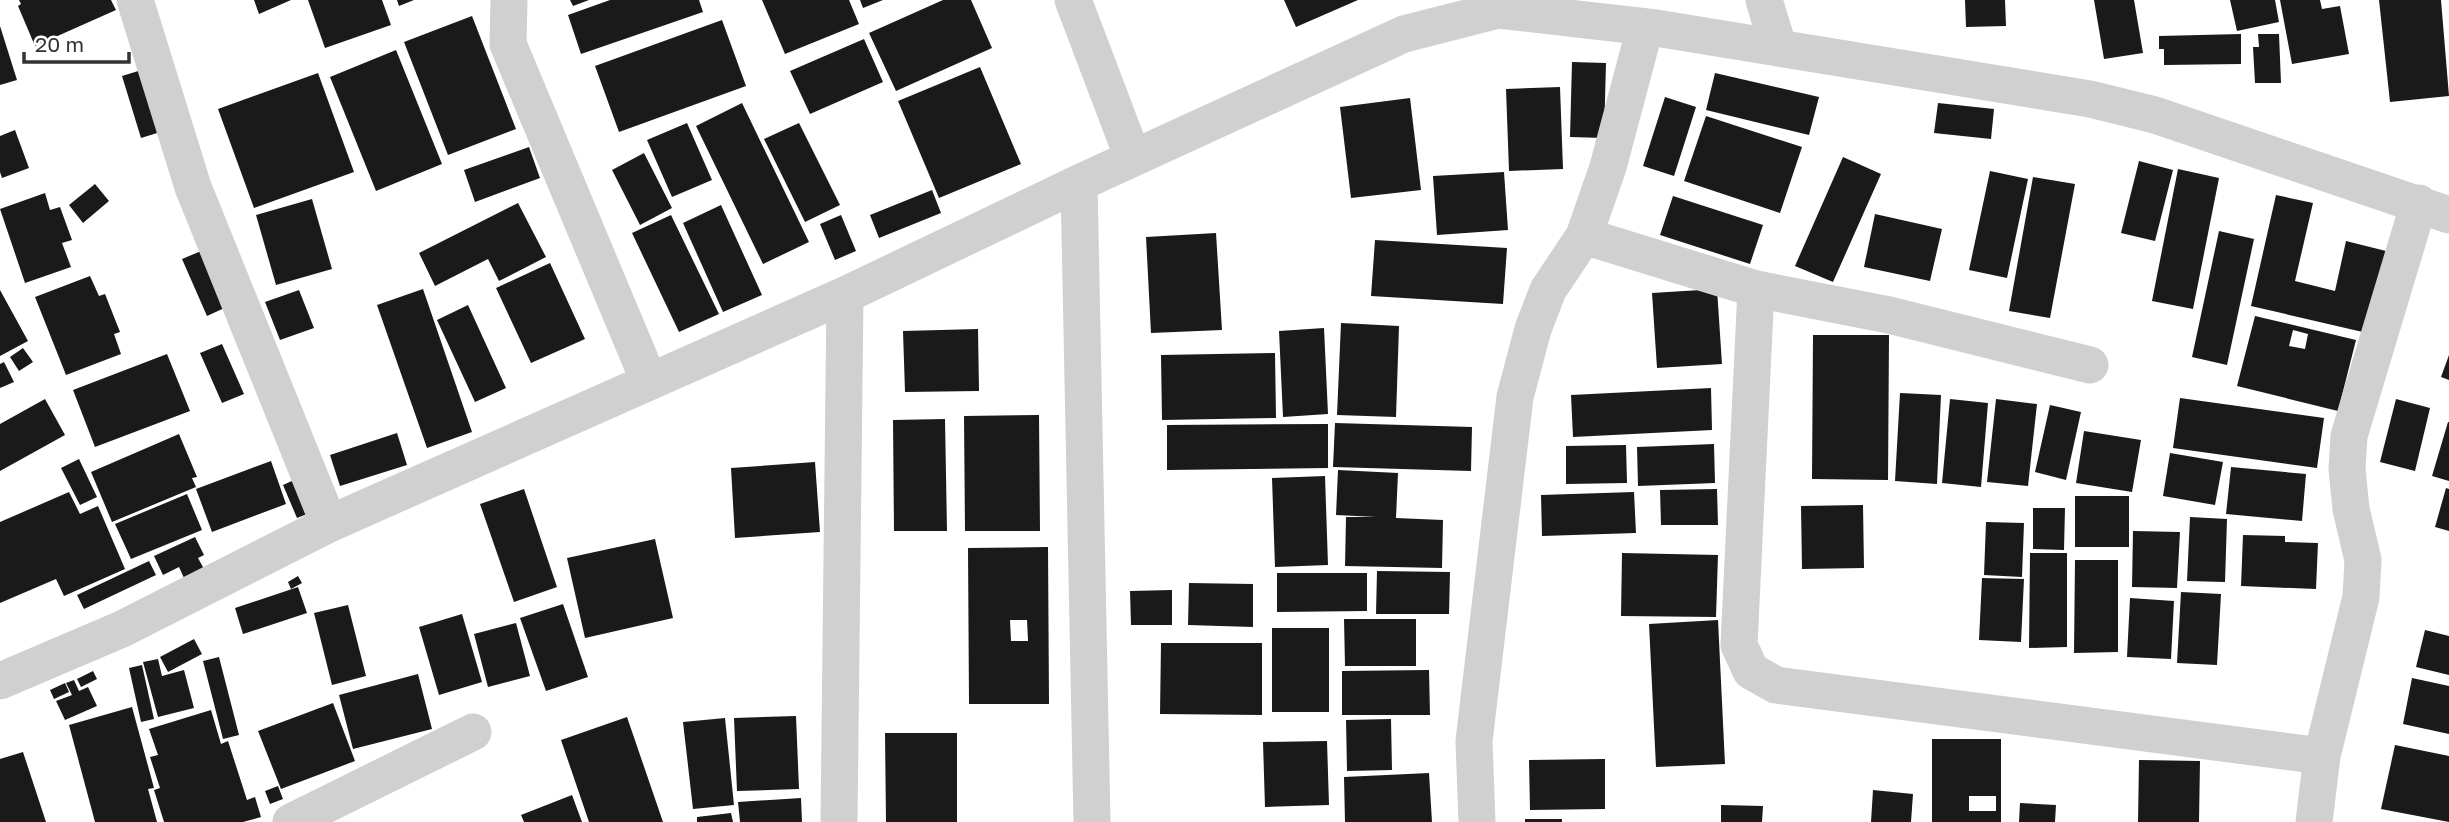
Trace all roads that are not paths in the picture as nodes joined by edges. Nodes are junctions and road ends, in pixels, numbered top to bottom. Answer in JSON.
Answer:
{"nodes":[{"id":1,"x":135,"y":0,"type":"edge"},
{"id":2,"x":509,"y":0,"type":"edge"},
{"id":3,"x":1073,"y":0,"type":"edge"},
{"id":4,"x":1764,"y":0,"type":"edge"},
{"id":5,"x":1645,"y":28,"type":"junction"},
{"id":6,"x":1777,"y":46,"type":"junction"},
{"id":7,"x":1133,"y":158,"type":"junction"},
{"id":8,"x":1079,"y":183,"type":"junction"},
{"id":9,"x":2434,"y":209,"type":"edge"},
{"id":10,"x":1584,"y":236,"type":"junction"},
{"id":11,"x":1756,"y":289,"type":"junction"},
{"id":12,"x":845,"y":295,"type":"junction"},
{"id":13,"x":2090,"y":365,"type":"dead end"},
{"id":14,"x":649,"y":381,"type":"junction"},
{"id":15,"x":329,"y":524,"type":"junction"},
{"id":16,"x":0,"y":681,"type":"edge"},
{"id":17,"x":473,"y":732,"type":"dead end"},
{"id":18,"x":2322,"y":756,"type":"junction"},
{"id":19,"x":291,"y":822,"type":"edge"},
{"id":20,"x":839,"y":822,"type":"edge"},
{"id":21,"x":1092,"y":822,"type":"edge"},
{"id":22,"x":1476,"y":822,"type":"edge"},
{"id":23,"x":2314,"y":822,"type":"edge"}],
"edges":[{"from":1,"to":15,"type":"street"},
{"from":2,"to":14,"type":"street"},
{"from":3,"to":7,"type":"street"},
{"from":4,"to":6,"type":"street"},
{"from":5,"to":6,"type":"street"},
{"from":5,"to":7,"type":"street"},
{"from":5,"to":10,"type":"street"},
{"from":6,"to":9,"type":"street"},
{"from":7,"to":8,"type":"street"},
{"from":8,"to":12,"type":"street"},
{"from":8,"to":21,"type":"street"},
{"from":9,"to":18,"type":"street"},
{"from":10,"to":11,"type":"street"},
{"from":10,"to":22,"type":"street"},
{"from":11,"to":13,"type":"street"},
{"from":11,"to":18,"type":"street"},
{"from":12,"to":14,"type":"street"},
{"from":12,"to":20,"type":"street"},
{"from":14,"to":15,"type":"street"},
{"from":15,"to":16,"type":"street"},
{"from":17,"to":19,"type":"street"},
{"from":18,"to":23,"type":"street"}]}
